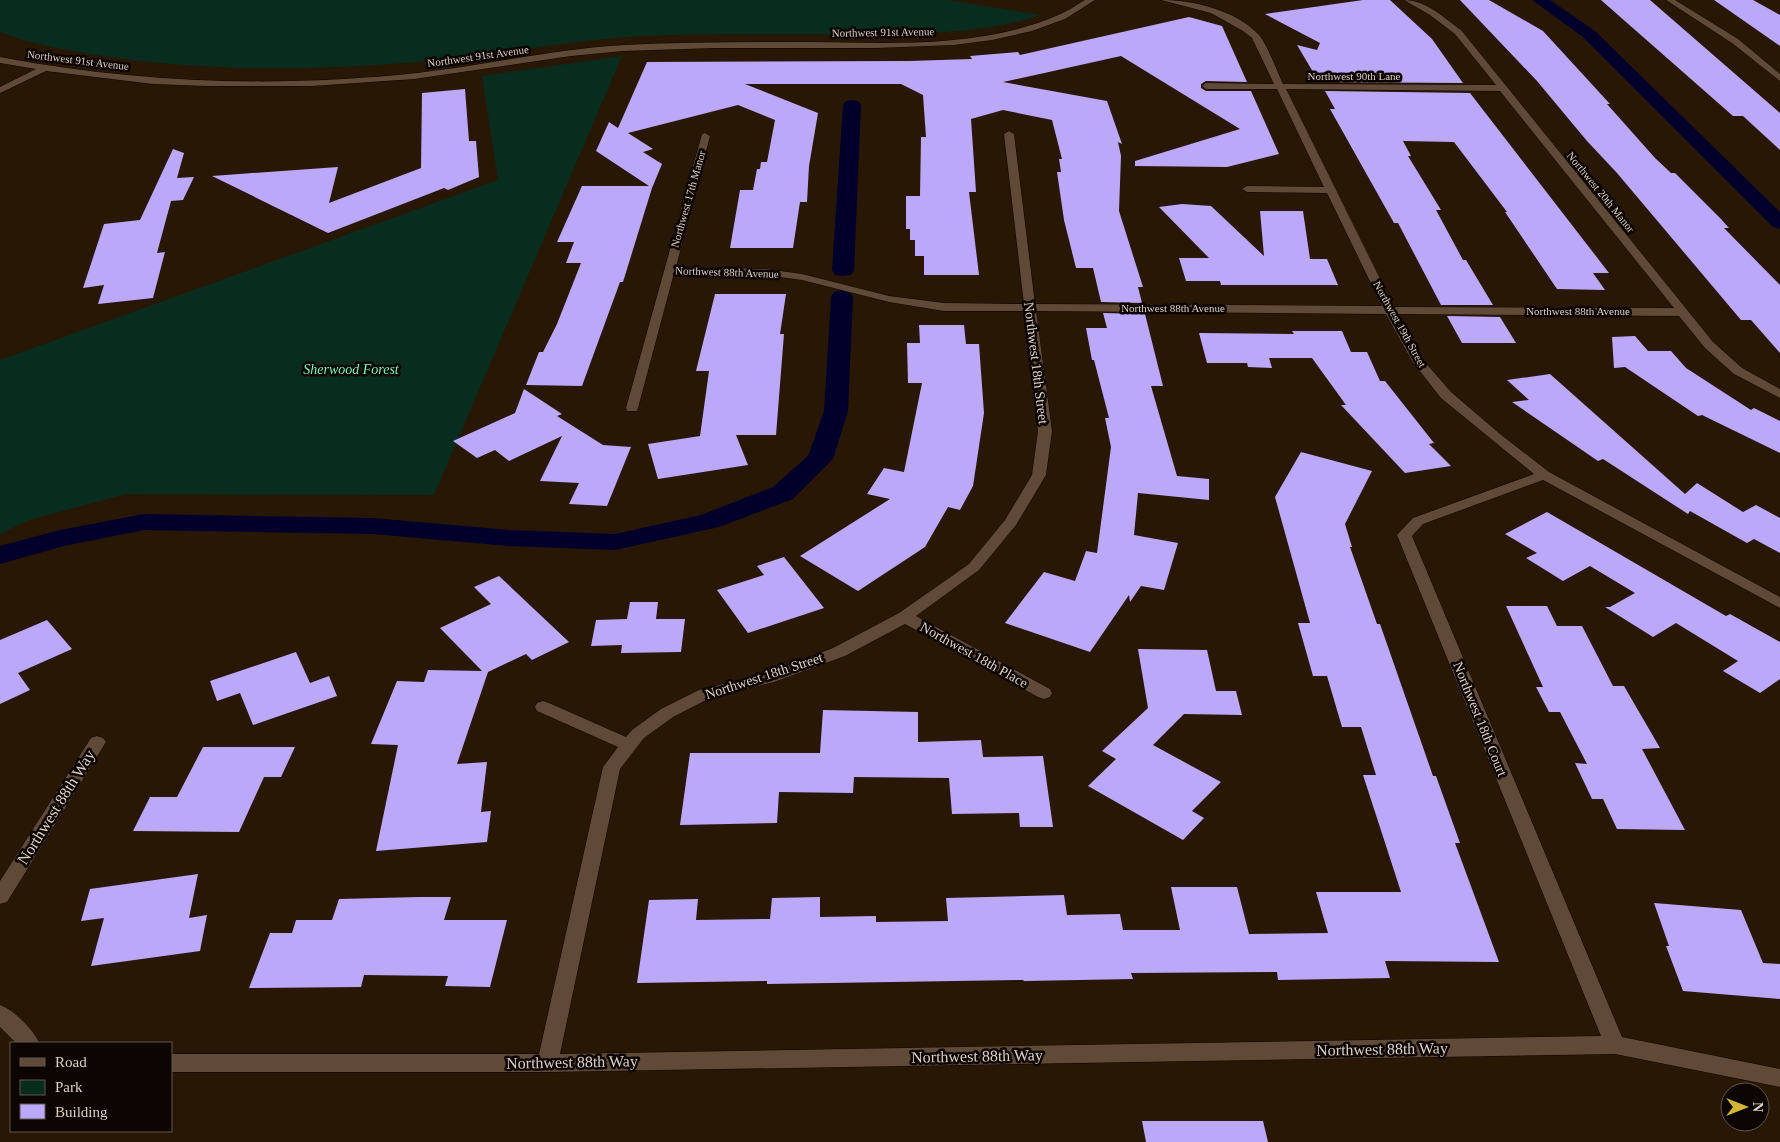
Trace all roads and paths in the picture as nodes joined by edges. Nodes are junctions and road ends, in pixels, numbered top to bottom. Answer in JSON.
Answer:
{"nodes":[{"id":1,"x":1091,"y":0,"type":"edge"},
{"id":2,"x":1166,"y":0,"type":"edge"},
{"id":3,"x":1408,"y":0,"type":"edge"},
{"id":4,"x":1670,"y":0,"type":"edge"},
{"id":5,"x":0,"y":60,"type":"edge"},
{"id":6,"x":27,"y":66,"type":"junction"},
{"id":7,"x":44,"y":68,"type":"junction"},
{"id":8,"x":17,"y":71,"type":"dead end"},
{"id":9,"x":1780,"y":78,"type":"edge"},
{"id":10,"x":1206,"y":86,"type":"dead end"},
{"id":11,"x":1280,"y":86,"type":"junction"},
{"id":12,"x":1501,"y":88,"type":"junction"},
{"id":13,"x":0,"y":90,"type":"edge"},
{"id":14,"x":1009,"y":134,"type":"dead end"},
{"id":15,"x":706,"y":136,"type":"dead end"},
{"id":16,"x":1247,"y":189,"type":"dead end"},
{"id":17,"x":1331,"y":190,"type":"junction"},
{"id":18,"x":668,"y":270,"type":"junction"},
{"id":19,"x":1029,"y":307,"type":"junction"},
{"id":20,"x":1389,"y":309,"type":"junction"},
{"id":21,"x":1682,"y":312,"type":"junction"},
{"id":22,"x":1780,"y":394,"type":"edge"},
{"id":23,"x":632,"y":408,"type":"dead end"},
{"id":24,"x":1544,"y":474,"type":"junction"},
{"id":25,"x":1780,"y":603,"type":"edge"},
{"id":26,"x":905,"y":617,"type":"junction"},
{"id":27,"x":1044,"y":693,"type":"dead end"},
{"id":28,"x":543,"y":707,"type":"dead end"},
{"id":29,"x":97,"y":742,"type":"dead end"},
{"id":30,"x":629,"y":745,"type":"junction"},
{"id":31,"x":0,"y":897,"type":"edge"},
{"id":32,"x":0,"y":1014,"type":"edge"},
{"id":33,"x":28,"y":1042,"type":"edge"},
{"id":34,"x":1615,"y":1045,"type":"junction"},
{"id":35,"x":172,"y":1063,"type":"edge"},
{"id":36,"x":547,"y":1063,"type":"junction"},
{"id":37,"x":1780,"y":1078,"type":"edge"}],
"edges":[{"from":1,"to":7,"type":"street","name":"Northwest 91st Avenue"},
{"from":2,"to":11,"type":"street","name":"Northwest 19th Street"},
{"from":3,"to":12,"type":"street","name":"Northwest 20th Manor"},
{"from":4,"to":9,"type":"street"},
{"from":5,"to":6,"type":"street","name":"Northwest 91st Avenue"},
{"from":6,"to":7,"type":"street","name":"Northwest 91st Avenue"},
{"from":6,"to":8,"type":"street"},
{"from":7,"to":13,"type":"street"},
{"from":10,"to":11,"type":"street","name":"Northwest 90th Lane"},
{"from":11,"to":12,"type":"street","name":"Northwest 90th Lane"},
{"from":11,"to":17,"type":"street","name":"Northwest 19th Street"},
{"from":12,"to":21,"type":"street","name":"Northwest 20th Manor"},
{"from":14,"to":19,"type":"street","name":"Northwest 18th Street"},
{"from":15,"to":18,"type":"street","name":"Northwest 17th Manor"},
{"from":16,"to":17,"type":"street"},
{"from":17,"to":20,"type":"street","name":"Northwest 19th Street"},
{"from":18,"to":19,"type":"street","name":"Northwest 88th Avenue"},
{"from":18,"to":23,"type":"street","name":"Northwest 17th Manor"},
{"from":19,"to":20,"type":"street","name":"Northwest 88th Avenue"},
{"from":19,"to":26,"type":"street","name":"Northwest 18th Street"},
{"from":20,"to":21,"type":"street","name":"Northwest 88th Avenue"},
{"from":20,"to":24,"type":"street","name":"Northwest 19th Street"},
{"from":21,"to":22,"type":"street","name":"Northwest 20th Manor"},
{"from":24,"to":25,"type":"street","name":"Northwest 19th Street"},
{"from":24,"to":34,"type":"street","name":"Northwest 18th Court"},
{"from":26,"to":27,"type":"street","name":"Northwest 18th Place"},
{"from":26,"to":30,"type":"street","name":"Northwest 18th Street"},
{"from":28,"to":30,"type":"street"},
{"from":29,"to":31,"type":"street","name":"Northwest 88th Way"},
{"from":30,"to":36,"type":"street","name":"Northwest 18th Street"},
{"from":32,"to":33,"type":"street"},
{"from":34,"to":36,"type":"street","name":"Northwest 88th Way"},
{"from":34,"to":37,"type":"street","name":"Northwest 88th Way"},
{"from":35,"to":36,"type":"street","name":"Northwest 88th Way"}]}
